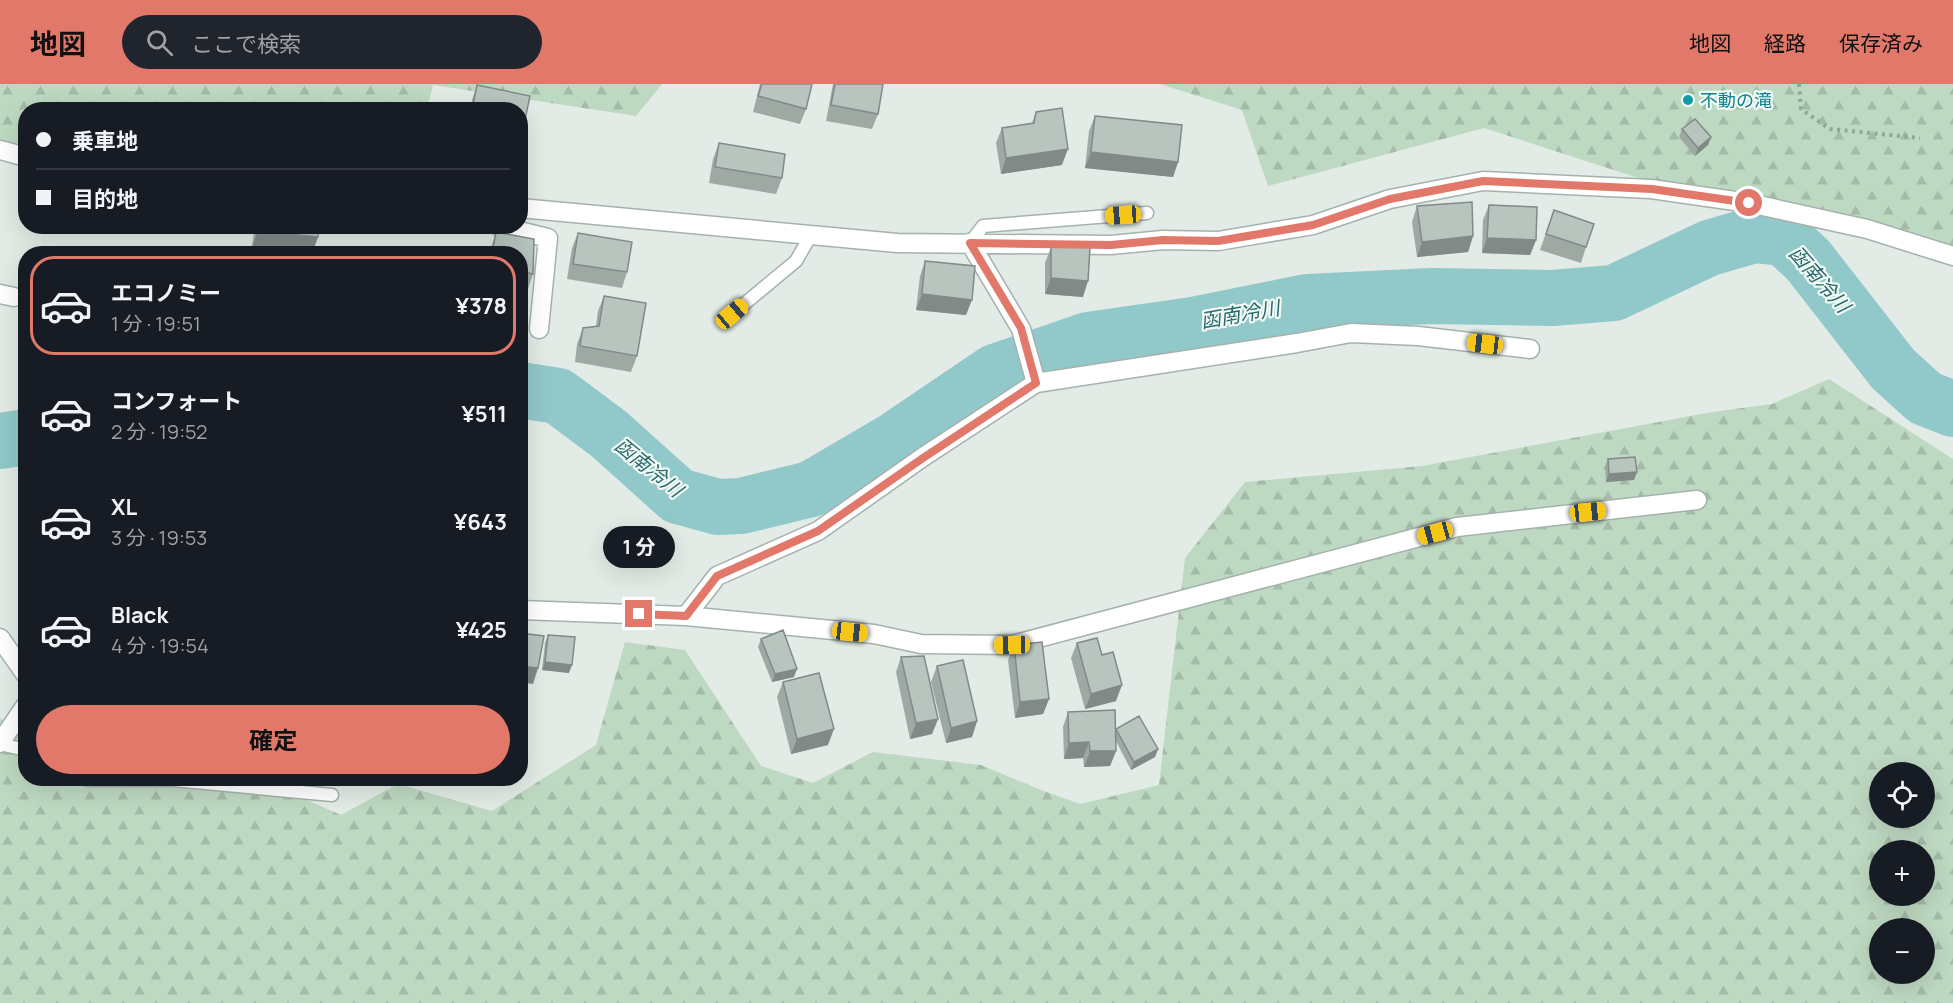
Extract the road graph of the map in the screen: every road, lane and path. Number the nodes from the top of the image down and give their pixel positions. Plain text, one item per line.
1 (1799, 84) edge
2 (1920, 138) dead end
3 (0, 150) edge
4 (18, 155) edge
5 (528, 209) edge
6 (1147, 213) dead end
7 (528, 233) edge
8 (811, 235) junction
9 (970, 243) junction
10 (1953, 256) edge
11 (732, 314) dead end
12 (539, 329) dead end
13 (1530, 349) dead end
14 (1036, 383) junction
15 (1697, 500) dead end
16 (528, 610) edge
17 (686, 616) junction
18 (0, 638) edge
19 (18, 664) edge
20 (18, 717) edge
21 (0, 744) edge
22 (18, 748) edge
23 (237, 786) edge
24 (332, 795) dead end

1 - 2 path
3 - 4 street
5 - 8 street
6 - 9 lane
7 - 12 street
8 - 9 street
8 - 11 lane
9 - 10 street
9 - 14 street
13 - 14 street
14 - 17 street
15 - 17 street
16 - 17 street
18 - 19 street
20 - 21 street
21 - 22 lane
23 - 24 lane

